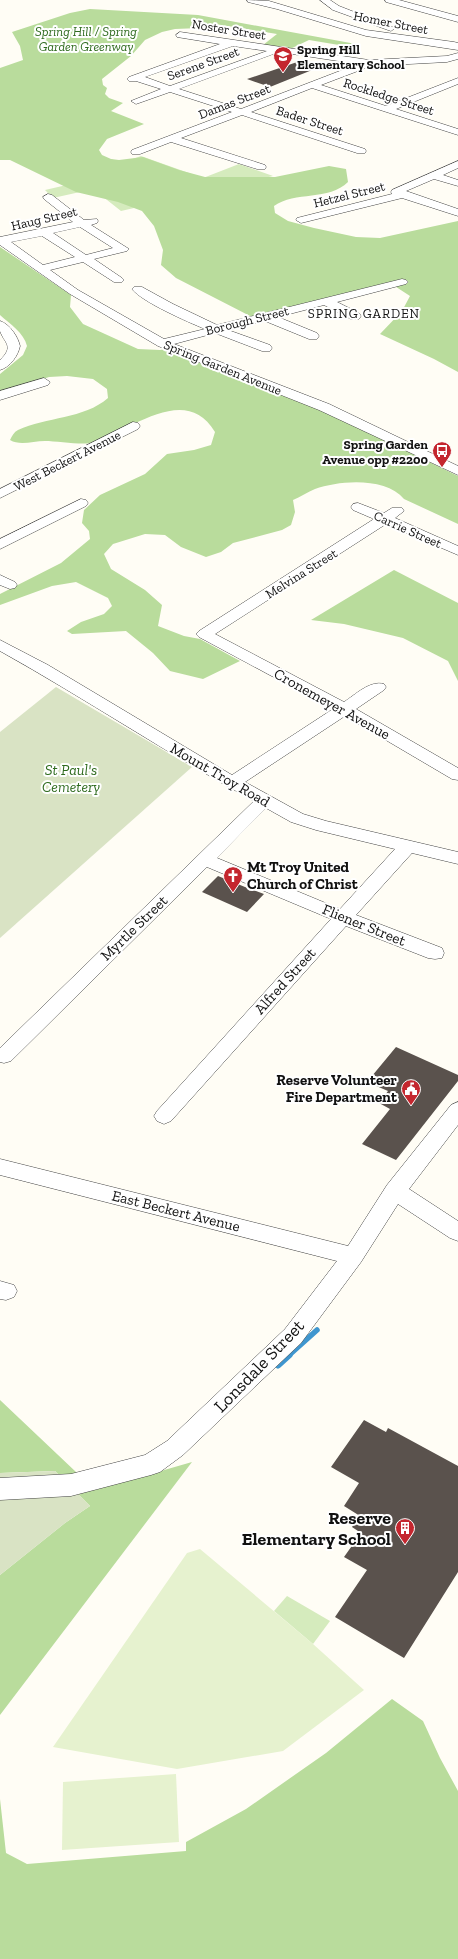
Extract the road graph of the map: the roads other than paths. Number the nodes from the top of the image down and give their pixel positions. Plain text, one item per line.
1 (251, 0) edge
2 (324, 0) edge
3 (389, 0) edge
4 (458, 19) edge
5 (180, 35) dead end
6 (234, 42) junction
7 (457, 46) edge
8 (278, 50) junction
9 (458, 56) edge
10 (370, 64) junction
11 (458, 81) edge
12 (312, 85) junction
13 (170, 88) junction
14 (136, 101) dead end
15 (388, 109) junction
16 (242, 112) junction
17 (458, 132) edge
18 (172, 139) junction
19 (360, 151) dead end
20 (136, 152) dead end
21 (458, 164) edge
22 (261, 167) dead end
23 (434, 175) junction
24 (458, 183) edge
25 (400, 193) junction
26 (48, 197) dead end
27 (458, 213) edge
28 (301, 220) dead end
29 (93, 221) dead end
30 (82, 224) junction
31 (44, 232) junction
32 (1, 241) edge
33 (86, 258) junction
34 (41, 269) junction
35 (118, 280) dead end
36 (402, 282) dead end
37 (138, 289) dead end
38 (325, 301) junction
39 (264, 316) junction
40 (355, 316) dead end
41 (0, 325) edge
42 (213, 329) junction
43 (313, 336) dead end
44 (162, 343) junction
45 (266, 348) dead end
46 (0, 366) edge
47 (44, 382) dead end
48 (0, 396) edge
49 (133, 426) dead end
50 (458, 471) edge
51 (0, 494) edge
52 (81, 503) dead end
53 (358, 507) dead end
54 (392, 515) junction
55 (0, 545) edge
56 (458, 551) edge
57 (204, 634) joint
58 (0, 645) edge
59 (378, 687) dead end
60 (344, 709) junction
61 (458, 775) edge
62 (232, 783) junction
63 (264, 801) junction
64 (407, 847) junction
65 (458, 858) edge
66 (204, 859) junction
67 (342, 917) junction
68 (435, 953) dead end
69 (4, 1056) dead end
70 (458, 1110) edge
71 (164, 1116) dead end
72 (0, 1167) edge
73 (395, 1191) junction
74 (458, 1232) edge
75 (353, 1256) junction
76 (0, 1489) edge

1 - 7 street, Homer Street
2 - 7 street
3 - 4 street
5 - 6 street, Noster Street
6 - 8 street, Noster Street
6 - 13 street, Bader Street
8 - 10 street, Noster Street
8 - 13 street, Serene Street
9 - 10 street, Damas Street
10 - 12 street, Damas Street
11 - 15 street
12 - 15 street, Rockledge Street
12 - 16 street, Damas Street
13 - 14 street, Serene Street
13 - 16 street, Bader Street
15 - 17 street, Rockledge Street
16 - 18 street, Damas Street
16 - 19 street, Bader Street
18 - 20 street, Damas Street
18 - 22 street
21 - 23 street, Hetzel Street
23 - 24 street
23 - 25 street, Hetzel Street
25 - 27 street
25 - 28 street, Hetzel Street
26 - 30 street
29 - 30 street, Haug Street
30 - 31 street, Haug Street
30 - 33 street
31 - 32 street, Haug Street
31 - 33 street
32 - 34 street, Spring Garden Avenue
33 - 34 street
33 - 35 street
34 - 44 street, Spring Garden Avenue
36 - 38 street, Borough Street
37 - 42 street
38 - 39 street, Borough Street
38 - 40 street
39 - 42 street, Borough Street
39 - 43 street
41 - 46 street
42 - 44 street, Borough Street
42 - 45 street
44 - 50 street, Spring Garden Avenue
47 - 48 street
49 - 51 street, West Beckert Avenue
52 - 55 street
53 - 54 street, Carrie Street
54 - 56 street, Carrie Street
54 - 57 street, Melvina Street
57 - 60 street, Cronemeyer Avenue
58 - 62 street, Mount Troy Road
59 - 60 street
60 - 61 street, Cronemeyer Avenue
60 - 62 street
62 - 63 street, Mount Troy Road
63 - 64 street, Mount Troy Road
63 - 66 street, Myrtle Street
64 - 65 street, Mount Troy Road
64 - 67 street, Alfred Street
66 - 67 street, Fliener Street
66 - 69 street, Myrtle Street
67 - 68 street, Fliener Street
67 - 71 street, Alfred Street
70 - 73 street, Lonsdale Street
72 - 75 street, East Beckert Avenue
73 - 74 street
73 - 75 street, Lonsdale Street
75 - 76 street, Lonsdale Street

